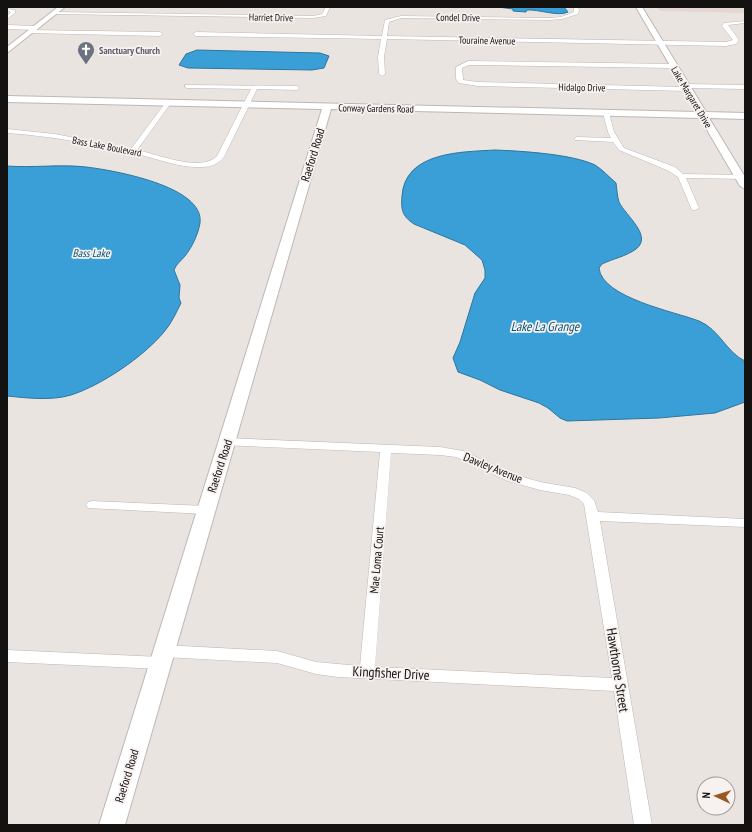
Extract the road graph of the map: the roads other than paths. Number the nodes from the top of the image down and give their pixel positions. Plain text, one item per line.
1 (62, 7) edge
2 (328, 7) edge
3 (576, 7) edge
4 (639, 7) edge
5 (10, 10) edge
6 (54, 13) junction
7 (210, 16) junction
8 (7, 18) edge
9 (206, 22) dead end
10 (745, 22) edge
11 (7, 27) edge
12 (201, 28) dead end
13 (33, 30) junction
14 (160, 34) dead end
15 (384, 38) junction
16 (660, 43) junction
17 (7, 51) edge
18 (674, 66) junction
19 (382, 74) dead end
20 (187, 86) dead end
21 (255, 87) junction
22 (745, 87) edge
23 (297, 88) dead end
24 (686, 88) junction
25 (7, 99) edge
26 (168, 103) junction
27 (246, 105) junction
28 (327, 107) junction
29 (606, 113) junction
30 (702, 115) junction
31 (745, 116) edge
32 (7, 131) edge
33 (577, 139) dead end
34 (615, 140) junction
35 (133, 151) junction
36 (681, 176) junction
37 (743, 180) edge
38 (695, 208) dead end
39 (227, 442) junction
40 (386, 448) junction
41 (92, 505) dead end
42 (205, 510) junction
43 (593, 516) junction
44 (745, 523) edge
45 (7, 656) edge
46 (162, 657) junction
47 (368, 672) junction
48 (620, 685) junction
49 (112, 825) edge
50 (643, 825) edge

1 - 6 street
2 - 7 street, Harriet Drive
3 - 15 street, Condel Drive
4 - 16 street, Lake Margaret Drive
5 - 8 street
6 - 7 street, Harriet Drive
6 - 13 street
7 - 9 street
10 - 16 street, Touraine Avenue
11 - 13 street
12 - 15 street, Touraine Avenue
13 - 14 street
13 - 17 street
15 - 16 street, Touraine Avenue
15 - 19 street, Condel Drive
16 - 18 street, Lake Margaret Drive
18 - 24 street, Lake Margaret Drive
18 - 24 street, Hidalgo Drive
20 - 21 street
21 - 23 street
21 - 27 street
22 - 24 street, Hidalgo Drive
24 - 30 street, Lake Margaret Drive
25 - 26 street, Conway Gardens Road
26 - 27 street, Conway Gardens Road
26 - 35 street
27 - 28 street, Conway Gardens Road
27 - 35 street, Bass Lake Boulevard
28 - 29 street, Conway Gardens Road
28 - 39 street, Raeford Road
29 - 30 street, Conway Gardens Road
29 - 34 street
30 - 31 street, Conway Gardens Road
30 - 37 street, Lake Margaret Drive
32 - 35 street, Bass Lake Boulevard
33 - 34 street
34 - 36 street
36 - 37 street
36 - 38 street
39 - 40 street, Dawley Avenue
39 - 42 street, Raeford Road
40 - 43 street, Dawley Avenue
40 - 47 street, Mae Loma Court
41 - 42 street
42 - 46 street, Raeford Road
43 - 44 street
43 - 48 street, Hawthorne Street
45 - 46 street, Kingfisher Drive
46 - 47 street, Kingfisher Drive
46 - 49 street, Raeford Road
47 - 48 street, Kingfisher Drive
48 - 50 street, Hawthorne Street

